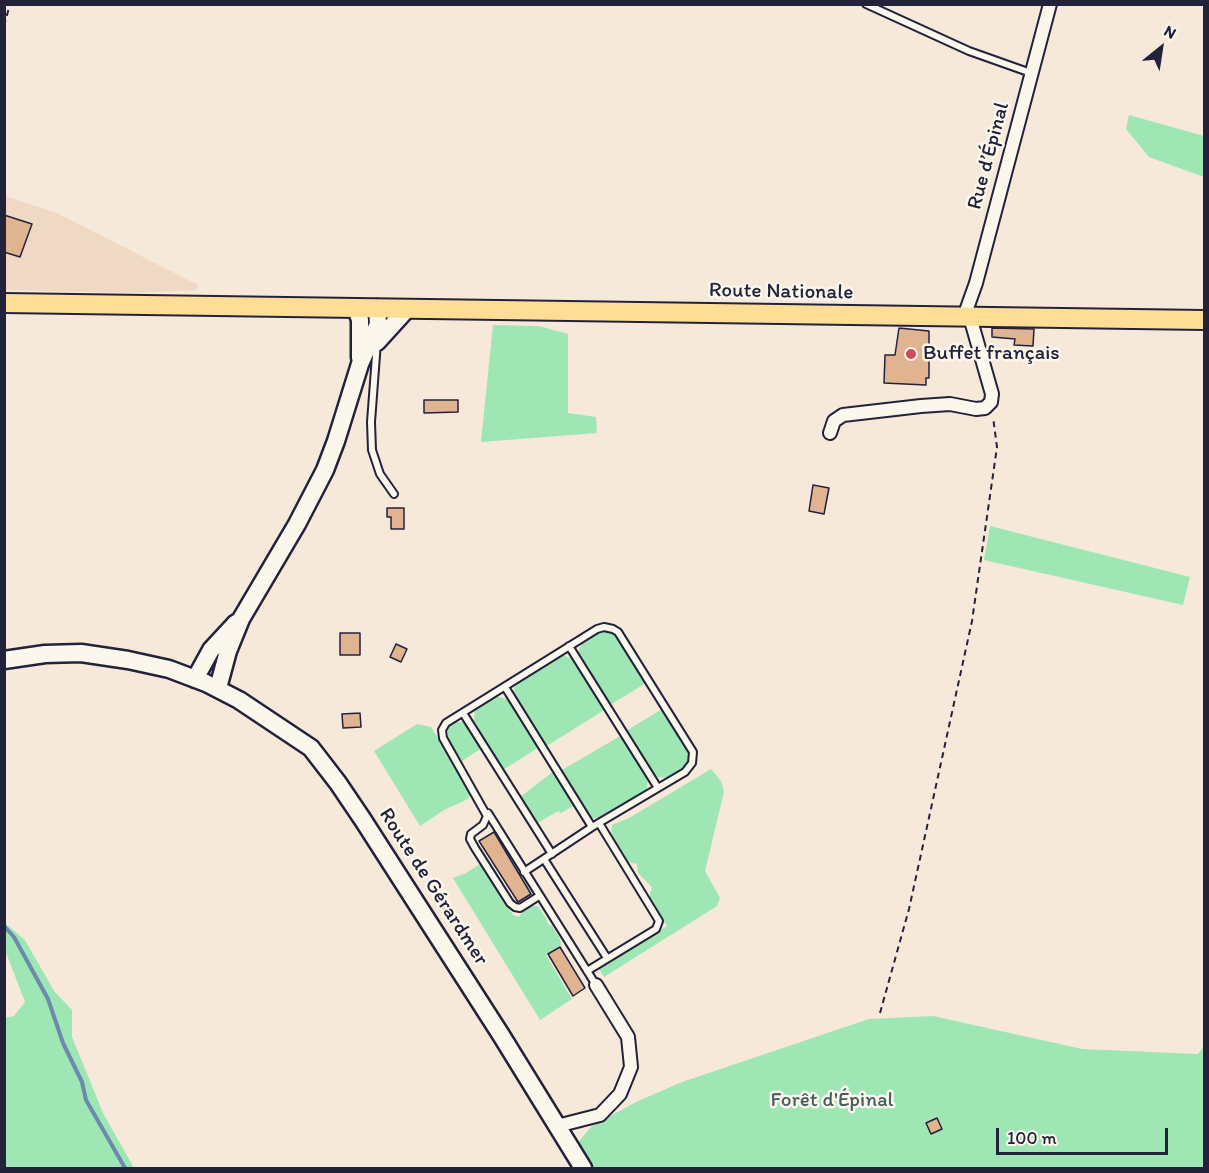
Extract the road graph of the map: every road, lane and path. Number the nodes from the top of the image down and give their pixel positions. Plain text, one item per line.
1 (10, 4) edge
2 (866, 4) edge
3 (1050, 4) edge
4 (4, 26) edge
5 (1031, 73) junction
6 (4, 303) edge
7 (356, 308) junction
8 (377, 308) junction
9 (407, 309) junction
10 (968, 317) junction
11 (1204, 320) edge
12 (377, 342) junction
13 (360, 364) junction
14 (990, 402) junction
15 (830, 433) dead end
16 (394, 494) dead end
17 (241, 618) junction
18 (569, 646) junction
19 (4, 660) edge
20 (195, 679) junction
21 (505, 687) junction
22 (218, 688) junction
23 (463, 712) junction
24 (658, 788) junction
25 (486, 810) junction
26 (599, 823) junction
27 (592, 827) junction
28 (552, 854) junction
29 (544, 859) junction
30 (524, 872) junction
31 (539, 896) junction
32 (607, 958) junction
33 (587, 971) junction
34 (596, 985) joint
35 (880, 1013) dead end
36 (557, 1126) junction
37 (583, 1168) edge

1 - 4 path
2 - 5 lane
3 - 5 street, Rue d’Épinal
5 - 10 street, Rue d’Épinal
6 - 7 main road, Route Nationale
7 - 8 main road, Route Nationale
7 - 13 main road
8 - 9 main road, Route Nationale
8 - 13 main road
9 - 10 main road, Route Nationale
9 - 12 main road
10 - 11 main road, Route Nationale
10 - 14 street
12 - 13 main road
12 - 16 lane
13 - 17 main road
14 - 15 street
14 - 35 path
17 - 20 main road
17 - 22 main road
18 - 21 lane
18 - 24 lane
18 - 24 lane
19 - 20 main road, Route de Gérardmer
20 - 22 main road, Route de Gérardmer
21 - 23 lane
21 - 27 lane
22 - 36 main road, Route de Gérardmer
23 - 25 lane
23 - 28 lane
24 - 26 lane
25 - 30 lane
25 - 31 lane
26 - 27 lane
26 - 32 lane
27 - 28 lane
28 - 29 lane
29 - 30 lane
29 - 32 lane
30 - 31 lane
31 - 33 lane
32 - 33 lane
33 - 34 lane
34 - 36 street
36 - 37 main road, Route de Gérardmer

